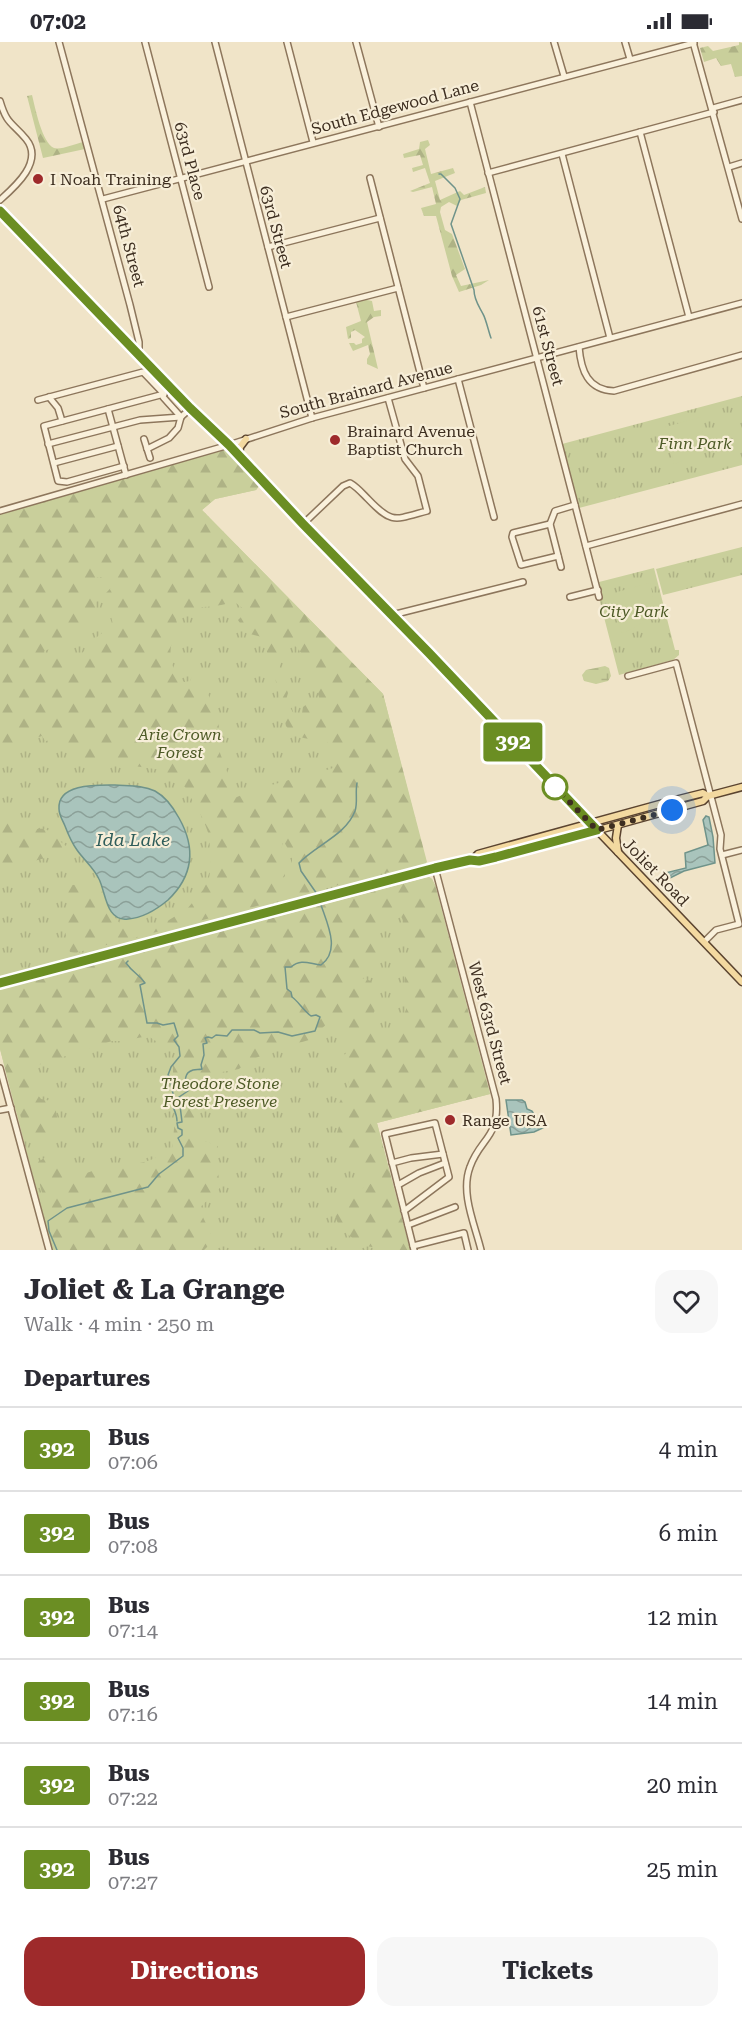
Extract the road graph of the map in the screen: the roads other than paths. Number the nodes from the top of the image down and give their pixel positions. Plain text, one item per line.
1 (59, 42) edge
2 (145, 42) edge
3 (215, 42) edge
4 (287, 42) edge
5 (356, 42) edge
6 (554, 42) edge
7 (625, 42) edge
8 (693, 43) edge
9 (630, 59) junction
10 (564, 76) junction
11 (742, 100) edge
12 (0, 101) edge
13 (470, 102) junction
14 (713, 110) junction
15 (379, 127) junction
16 (640, 132) junction
17 (313, 142) junction
18 (562, 154) junction
19 (245, 161) junction
20 (742, 163) edge
21 (729, 167) junction
22 (489, 173) junction
23 (370, 178) dead end
24 (181, 179) junction
25 (103, 199) junction
26 (0, 200) edge
27 (0, 211) edge
28 (380, 218) junction
29 (742, 219) edge
30 (268, 247) junction
31 (209, 287) dead end
32 (398, 288) junction
33 (742, 303) edge
34 (286, 317) junction
35 (689, 317) junction
36 (610, 338) junction
37 (579, 346) junction
38 (139, 354) junction
39 (742, 355) edge
40 (537, 358) junction
41 (458, 379) junction
42 (424, 388) junction
43 (164, 394) junction
44 (49, 397) junction
45 (388, 398) junction
46 (38, 400) dead end
47 (190, 408) junction
48 (108, 409) junction
49 (181, 417) junction
50 (312, 418) junction
51 (62, 422) junction
52 (113, 426) junction
53 (246, 439) junction
54 (144, 440) dead end
55 (48, 444) junction
56 (229, 445) junction
57 (118, 446) junction
58 (147, 449) junction
59 (239, 456) junction
60 (150, 458) dead end
61 (54, 463) junction
62 (124, 466) junction
63 (126, 475) junction
64 (742, 504) edge
65 (575, 505) junction
66 (0, 511) edge
67 (494, 517) dead end
68 (303, 524) junction
69 (550, 524) junction
70 (586, 546) junction
71 (558, 556) junction
72 (561, 567) dead end
73 (523, 582) dead end
74 (570, 597) dead end
75 (392, 615) junction
76 (628, 676) dead end
77 (742, 787) edge
78 (710, 795) junction
79 (590, 824) junction
80 (618, 825) junction
81 (597, 830) junction
82 (742, 850) edge
83 (618, 852) junction
84 (722, 855) junction
85 (473, 859) junction
86 (435, 868) junction
87 (704, 942) junction
88 (742, 982) edge
89 (0, 983) edge
90 (0, 1068) edge
91 (11, 1108) junction
92 (0, 1110) edge
93 (443, 1154) junction
94 (392, 1163) junction
95 (446, 1163) junction
96 (398, 1185) junction
97 (455, 1207) dead end
98 (404, 1211) junction
99 (408, 1225) junction
100 (413, 1248) edge
101 (50, 1250) edge
102 (466, 1250) edge
103 (482, 1250) edge

1 - 25 street, 64th Street
2 - 24 street, 63rd Place
3 - 19 street, 63rd Street
4 - 17 street
5 - 15 street
6 - 10 street
7 - 9 street
8 - 9 street, South Edgewood Lane
8 - 14 street
9 - 10 street, South Edgewood Lane
10 - 13 street, South Edgewood Lane
11 - 14 street
12 - 26 street
13 - 15 street, South Edgewood Lane
13 - 22 street, 61st Street
14 - 16 street
14 - 21 street
15 - 17 street, South Edgewood Lane
16 - 18 street
16 - 35 street
17 - 19 street, South Edgewood Lane
18 - 22 street
18 - 36 street
19 - 24 street, South Edgewood Lane
19 - 30 street, 63rd Street
20 - 21 street
21 - 29 street
22 - 40 street, 61st Street
23 - 28 street
24 - 25 street, South Edgewood Lane
24 - 31 street, 63rd Place
25 - 38 street, 64th Street
27 - 38 main road, Joliet Road
28 - 30 street
28 - 32 street
30 - 34 street, 63rd Street
32 - 34 street
32 - 42 street
33 - 35 street, South Brainard Avenue
34 - 50 street, 63rd Street
35 - 36 street, South Brainard Avenue
36 - 37 street, South Brainard Avenue
37 - 39 street
37 - 40 street, South Brainard Avenue
38 - 47 main road, Joliet Road
40 - 41 street, South Brainard Avenue
40 - 65 street, 61st Street
41 - 42 street, South Brainard Avenue
41 - 67 street
42 - 45 street, South Brainard Avenue
43 - 44 street
43 - 48 street
43 - 49 street
44 - 46 street
44 - 51 street
45 - 50 street, South Brainard Avenue
45 - 68 street
47 - 49 street
47 - 56 main road, Joliet Road
48 - 51 street
48 - 52 street
49 - 52 street
49 - 58 street
50 - 53 street, South Brainard Avenue
51 - 55 street
52 - 55 street
52 - 57 street
53 - 56 street, South Brainard Avenue
53 - 59 main road
54 - 58 street
55 - 61 street
56 - 59 main road, Joliet Road
56 - 63 street, South Brainard Avenue
57 - 61 street
57 - 62 street
58 - 60 street
59 - 68 main road, Joliet Road
61 - 62 street
62 - 63 street
63 - 66 street, South Brainard Avenue
64 - 70 street
65 - 69 street
65 - 70 street, 61st Street
68 - 75 main road, Joliet Road
69 - 71 street
69 - 71 street
70 - 74 street, 61st Street
71 - 72 street
73 - 75 street
75 - 79 main road, Joliet Road
76 - 78 street
77 - 78 main road
78 - 79 main road
78 - 80 main road
78 - 84 street
79 - 81 main road, Joliet Road
79 - 85 main road
80 - 81 main road
80 - 83 main road
81 - 83 main road, Joliet Road
81 - 85 main road
82 - 84 street
83 - 87 main road, Joliet Road
84 - 87 street
85 - 86 main road
86 - 89 main road
86 - 103 street, West 63rd Street
87 - 88 main road, Joliet Road
90 - 91 street
91 - 92 street
91 - 101 street
93 - 94 street
93 - 94 street
93 - 95 street
94 - 96 street
95 - 96 street
95 - 98 street
96 - 98 street
97 - 99 street
98 - 99 street
99 - 100 street
100 - 102 street

